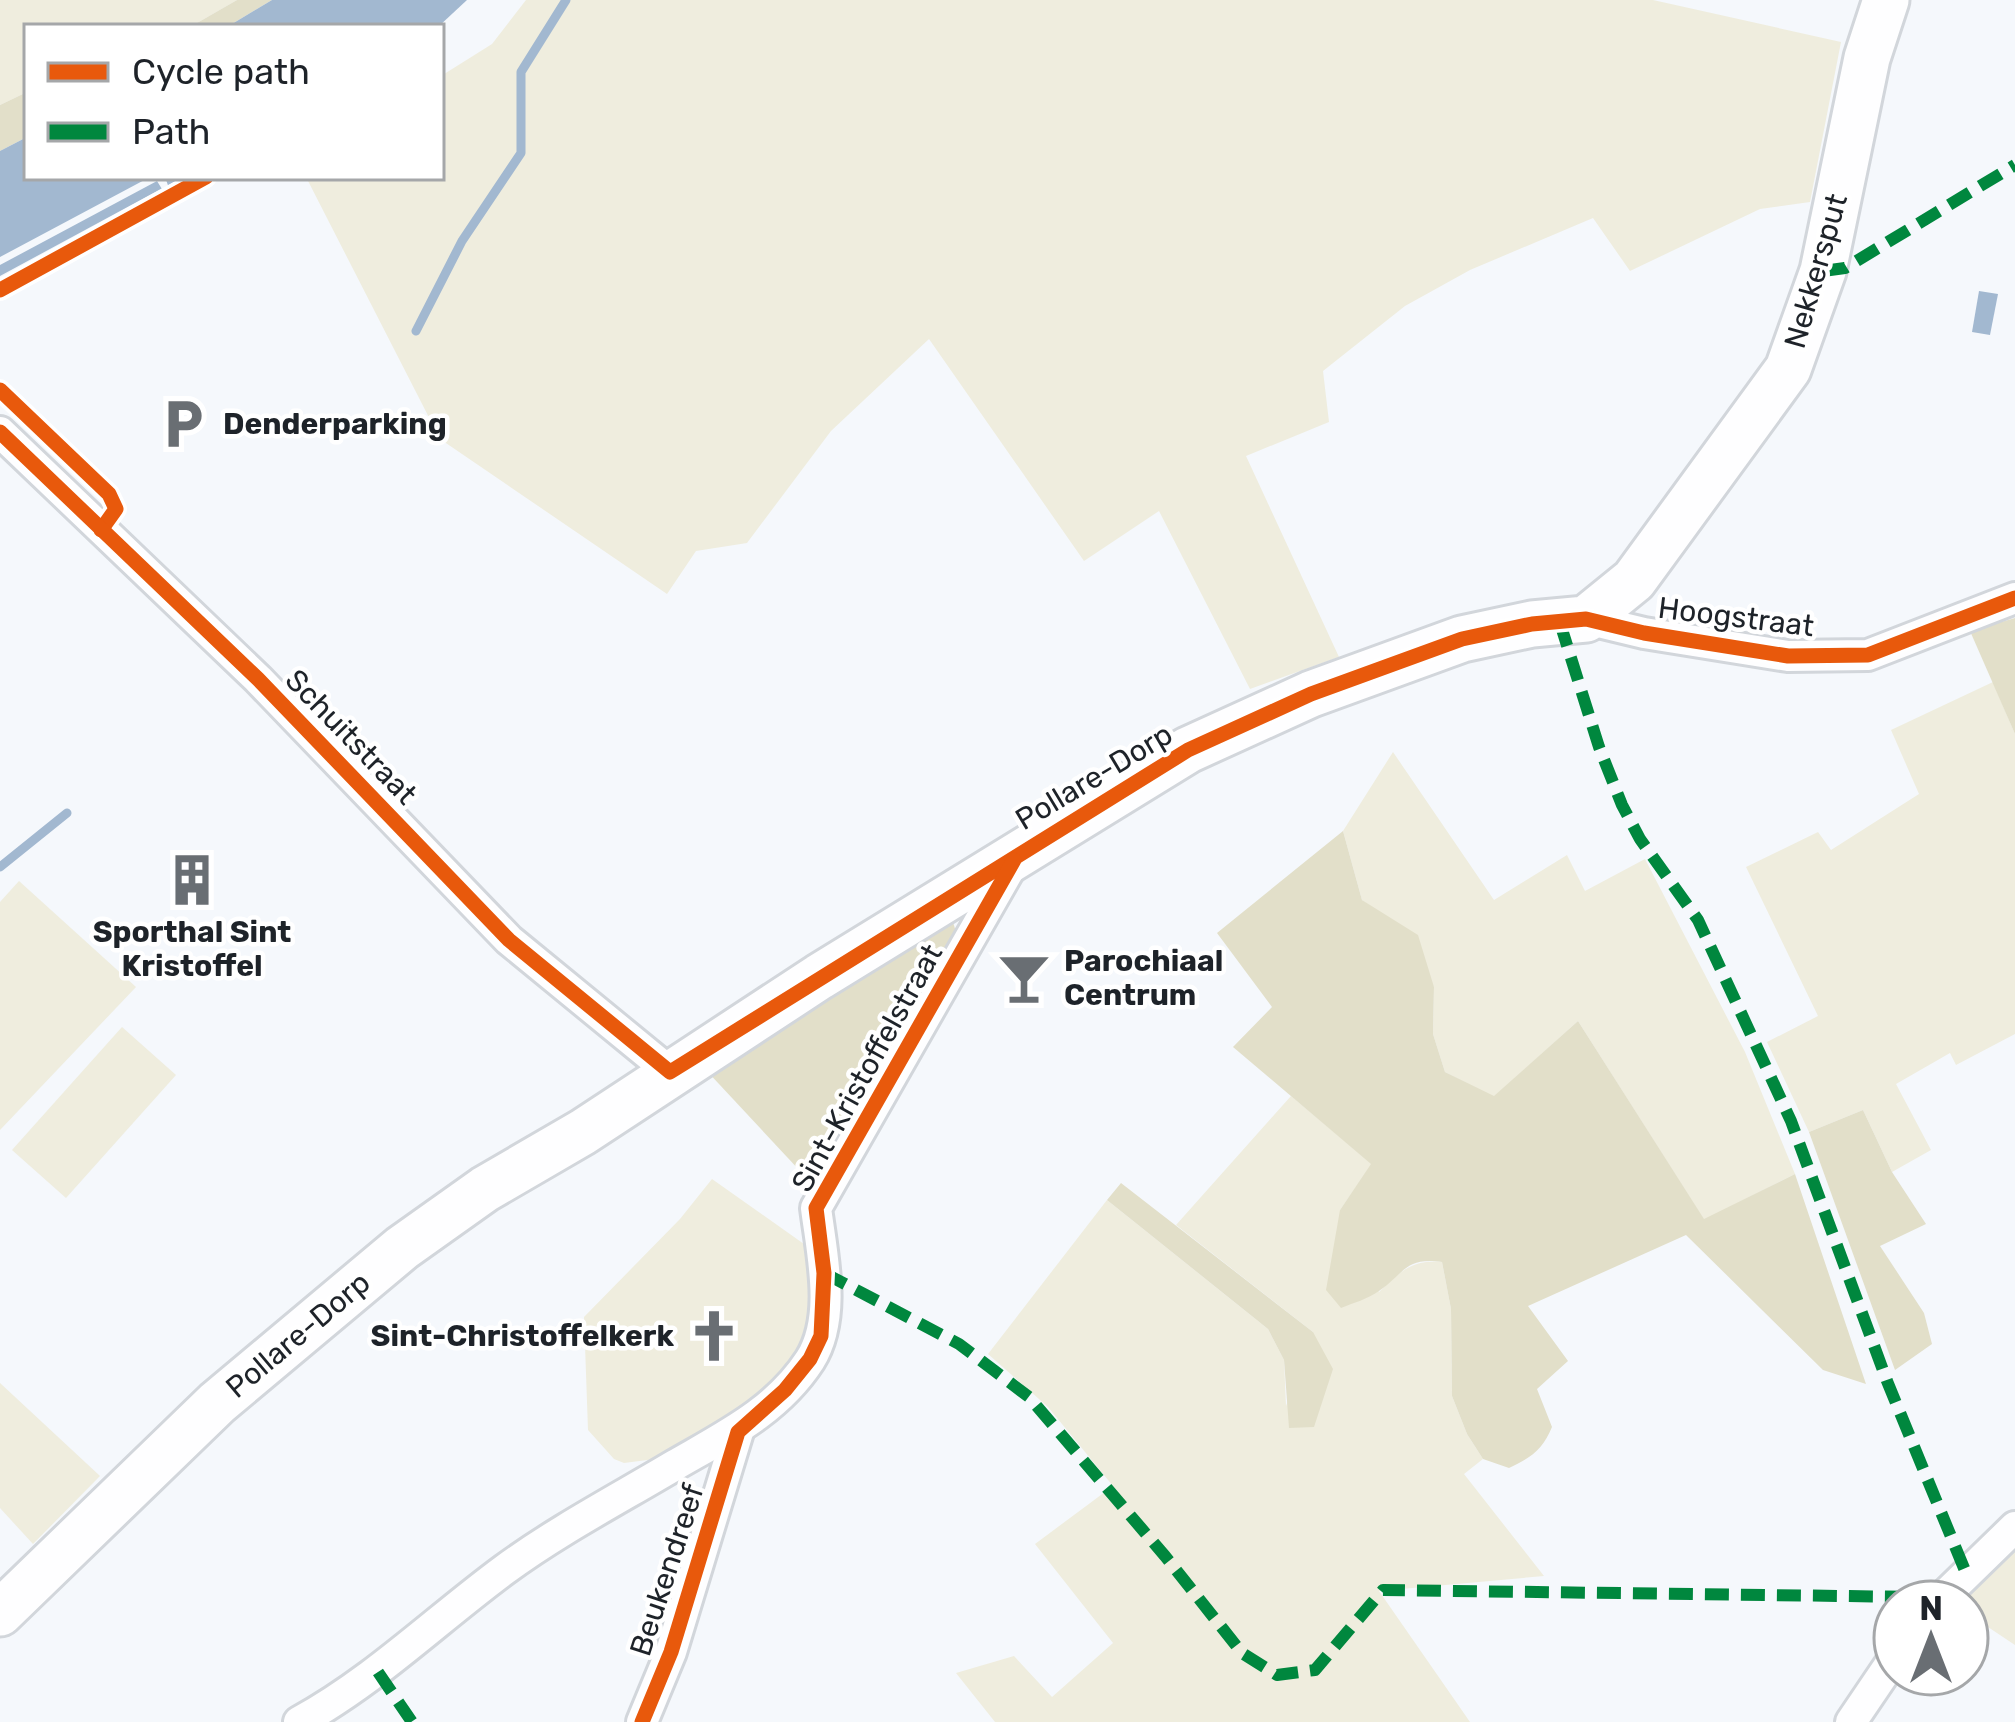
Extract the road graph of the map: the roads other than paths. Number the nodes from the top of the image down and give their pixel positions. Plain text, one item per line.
1 (1886, 0) edge
2 (0, 432) edge
3 (2015, 598) edge
4 (1586, 619) junction
5 (1017, 855) junction
6 (670, 1072) junction
7 (738, 1432) junction
8 (2015, 1527) edge
9 (1963, 1578) edge
10 (0, 1613) edge
11 (1871, 1692) edge
12 (299, 1722) edge
13 (642, 1722) edge
14 (1851, 1722) edge

1 - 4 street, Nekkersput
2 - 6 street, Schuitstraat
3 - 4 street, Hoogstraat
4 - 5 street, Pollare-Dorp
5 - 6 street, Pollare-Dorp
5 - 7 street, Sint-Kristoffelstraat
6 - 10 street, Pollare-Dorp
7 - 12 street, Sint-Kristoffelstraat
7 - 13 street, Beukendreef
8 - 9 street
11 - 14 street

